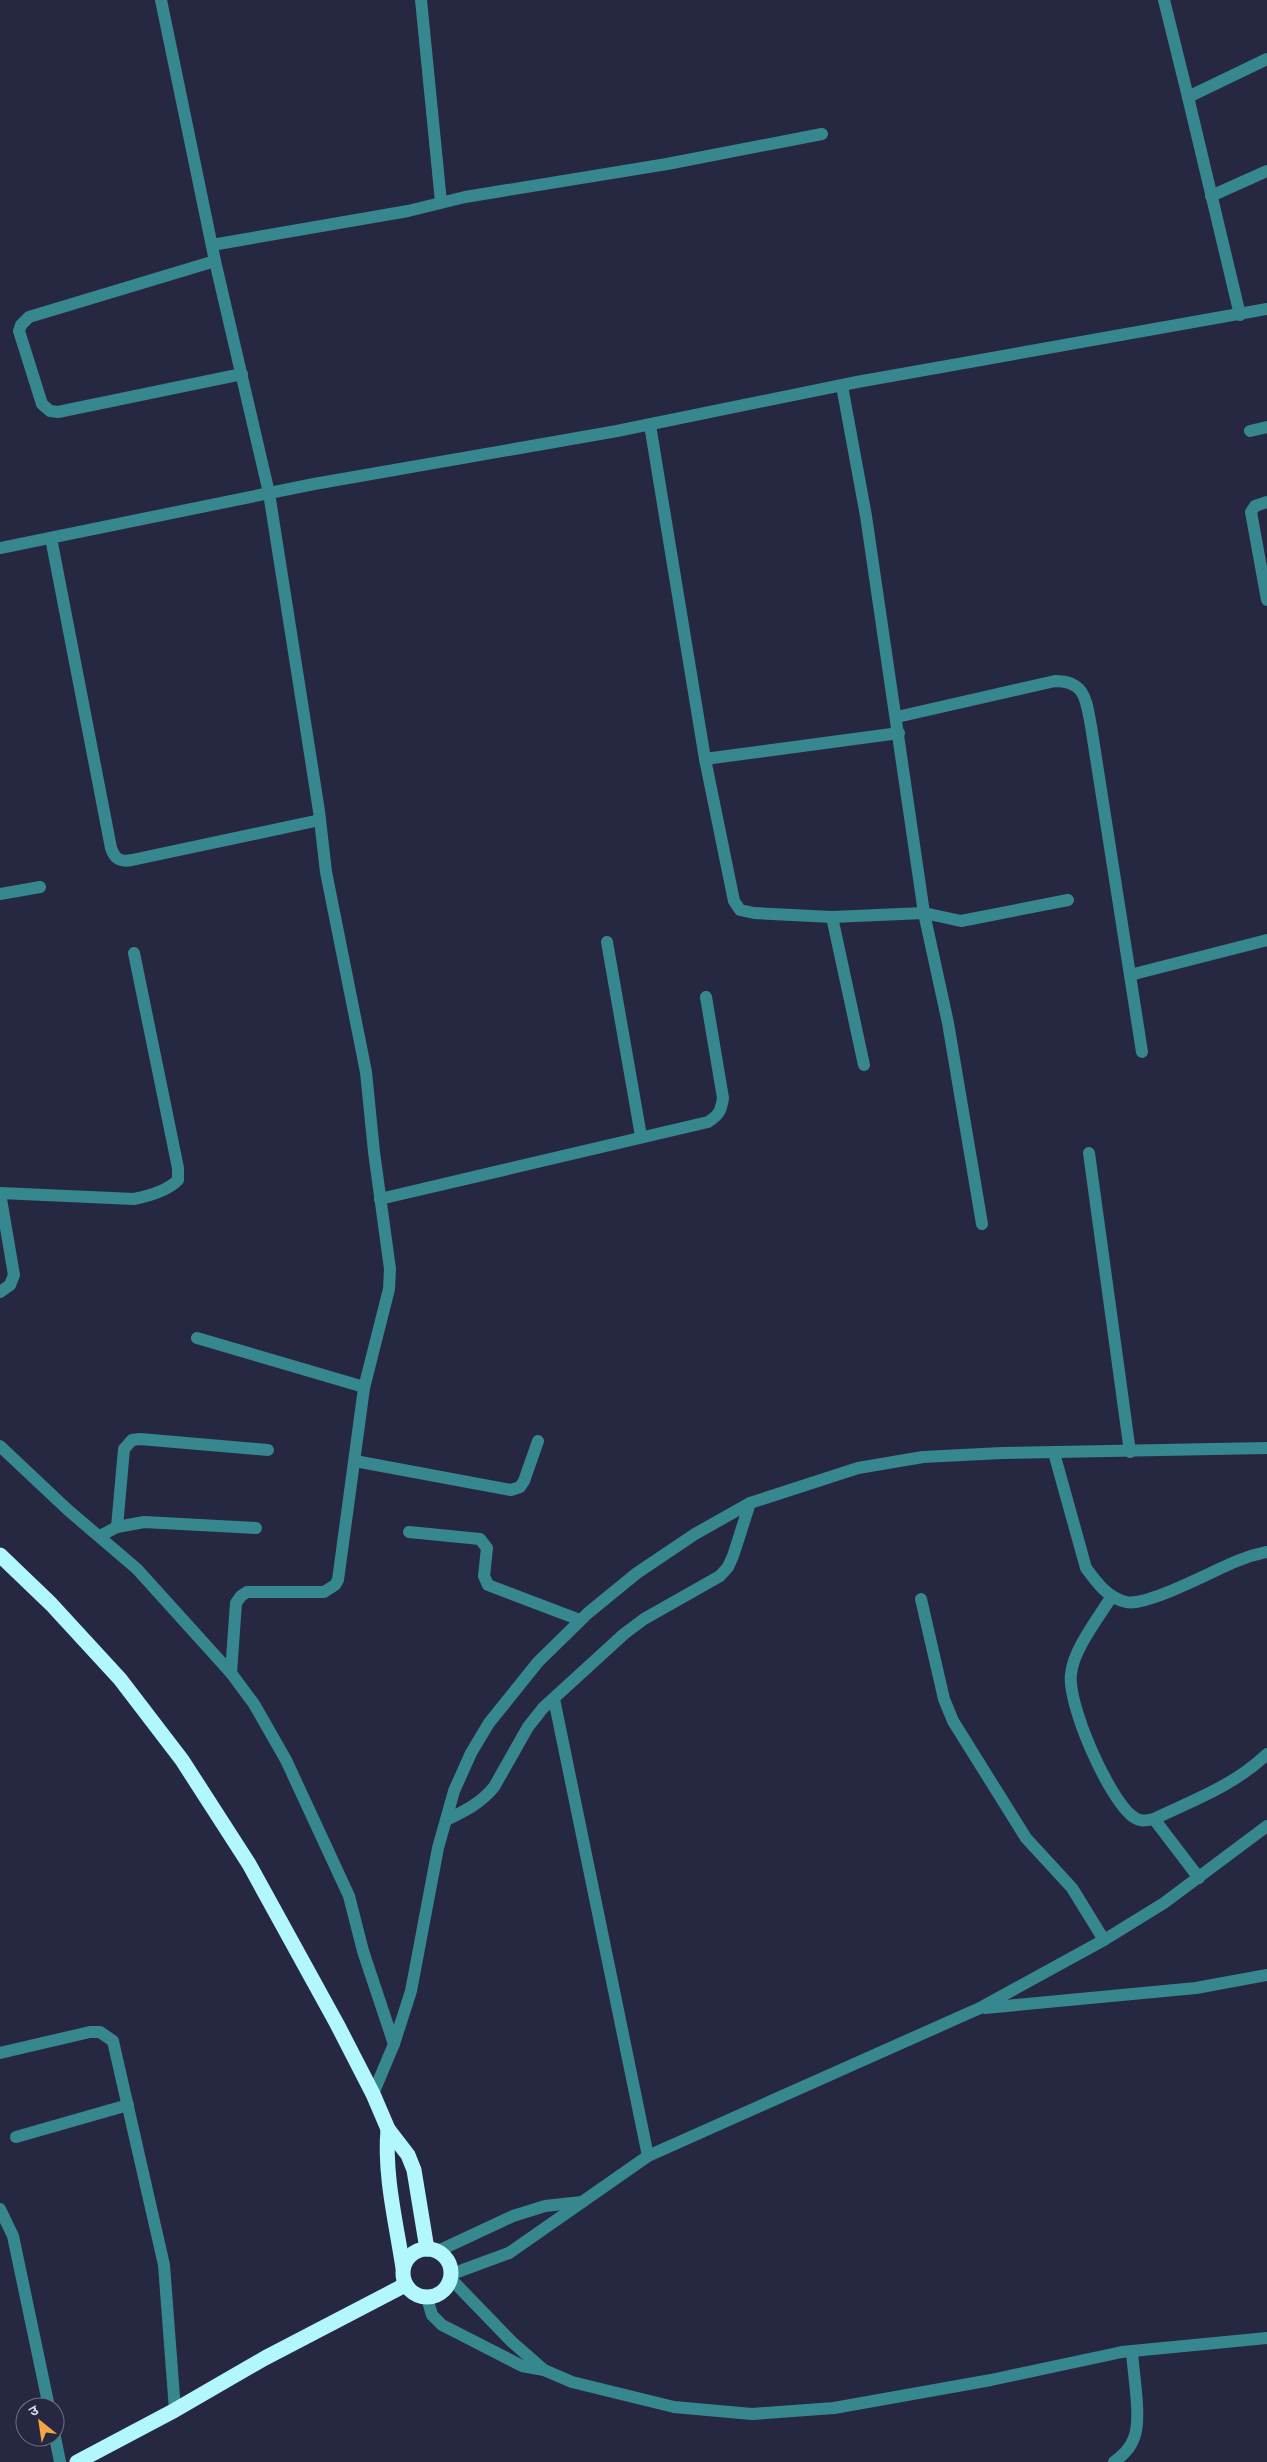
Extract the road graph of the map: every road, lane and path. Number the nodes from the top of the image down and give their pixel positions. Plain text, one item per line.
1 (161, 0) edge
2 (421, 0) edge
3 (1164, 0) edge
4 (1267, 59) edge
5 (1188, 97) junction
6 (822, 134) dead end
7 (1267, 171) edge
8 (1211, 196) junction
9 (441, 202) junction
10 (212, 245) junction
11 (215, 261) junction
12 (1267, 309) edge
13 (1240, 315) junction
14 (242, 374) junction
15 (842, 386) junction
16 (650, 425) junction
17 (1267, 427) edge
18 (1250, 430) dead end
19 (269, 493) junction
20 (1267, 502) edge
21 (51, 538) junction
22 (0, 548) edge
23 (1267, 600) edge
24 (897, 717) junction
25 (899, 733) junction
26 (705, 759) junction
27 (320, 820) junction
28 (40, 887) dead end
29 (0, 894) edge
30 (1068, 900) dead end
31 (924, 913) junction
32 (832, 917) junction
33 (1267, 940) edge
34 (608, 942) dead end
35 (134, 953) dead end
36 (1130, 975) junction
37 (706, 996) dead end
38 (1142, 1052) dead end
39 (864, 1065) dead end
40 (641, 1136) junction
41 (1089, 1153) dead end
42 (0, 1193) edge
43 (380, 1199) junction
44 (982, 1224) dead end
45 (0, 1292) edge
46 (197, 1338) dead end
47 (364, 1387) junction
48 (538, 1441) dead end
49 (0, 1446) edge
50 (1267, 1448) edge
51 (268, 1450) dead end
52 (1130, 1452) junction
53 (1054, 1453) junction
54 (355, 1461) junction
55 (750, 1502) junction
56 (117, 1527) junction
57 (256, 1528) dead end
58 (409, 1532) dead end
59 (100, 1536) junction
60 (1267, 1552) edge
61 (0, 1555) edge
62 (1112, 1596) junction
63 (921, 1599) dead end
64 (580, 1620) junction
65 (230, 1673) junction
66 (554, 1699) junction
67 (1267, 1754) edge
68 (1154, 1819) junction
69 (446, 1820) junction
70 (1267, 1826) edge
71 (1199, 1878) junction
72 (1104, 1940) junction
73 (1267, 1975) edge
74 (980, 2008) junction
75 (394, 2044) junction
76 (0, 2053) edge
77 (373, 2094) junction
78 (128, 2106) junction
79 (388, 2129) junction
80 (16, 2138) dead end
81 (648, 2156) junction
82 (585, 2201) junction
83 (0, 2209) edge
84 (433, 2250) junction
85 (403, 2268) junction
86 (452, 2277) junction
87 (406, 2285) junction
88 (427, 2298) junction
89 (1267, 2338) edge
90 (1132, 2351) junction
91 (544, 2370) junction
92 (47, 2397) edge
93 (175, 2410) junction
94 (57, 2447) edge
95 (85, 2460) edge
96 (60, 2462) edge
97 (1114, 2462) edge

1 - 10 street
2 - 9 street
3 - 5 street
4 - 5 street
5 - 8 street
6 - 9 street
7 - 8 street
8 - 13 street
9 - 10 street
10 - 11 street
11 - 14 street
11 - 14 street
12 - 13 street
13 - 15 street
14 - 19 street
15 - 16 street
15 - 24 street
16 - 19 street
16 - 26 street
17 - 18 street
19 - 21 street
19 - 27 street
20 - 23 street
21 - 22 street
21 - 27 street
24 - 25 street
24 - 36 street
25 - 26 street
25 - 31 street
26 - 32 street
27 - 43 street
28 - 29 street
30 - 31 street
31 - 32 street
31 - 44 street
32 - 39 street
33 - 36 street
34 - 40 street
35 - 42 street
36 - 38 street
37 - 40 street
40 - 43 street
41 - 52 street
42 - 45 street
43 - 47 street
46 - 47 street
47 - 54 street
48 - 54 street
49 - 59 street
50 - 52 street
51 - 56 street
52 - 53 street
53 - 55 street
53 - 62 street
54 - 65 street
55 - 64 street
55 - 66 street
56 - 57 street
56 - 59 street
58 - 64 street
59 - 65 street
60 - 62 street
61 - 77 highway
62 - 68 street
63 - 72 street
64 - 69 street
65 - 75 street
66 - 69 street
66 - 81 street
67 - 68 street
68 - 71 street
69 - 75 street
70 - 71 street
71 - 72 street
72 - 74 street
73 - 74 street
74 - 81 street
75 - 77 street
76 - 78 street
77 - 79 highway
78 - 80 street
78 - 93 street
79 - 84 highway
79 - 85 highway
81 - 82 street
82 - 84 street
82 - 86 street
83 - 92 street
84 - 85 highway
84 - 86 highway
85 - 87 highway
86 - 88 highway
86 - 91 street
87 - 88 highway
87 - 93 highway
88 - 91 street
89 - 90 street
90 - 91 street
90 - 97 street
93 - 95 highway
94 - 96 street

